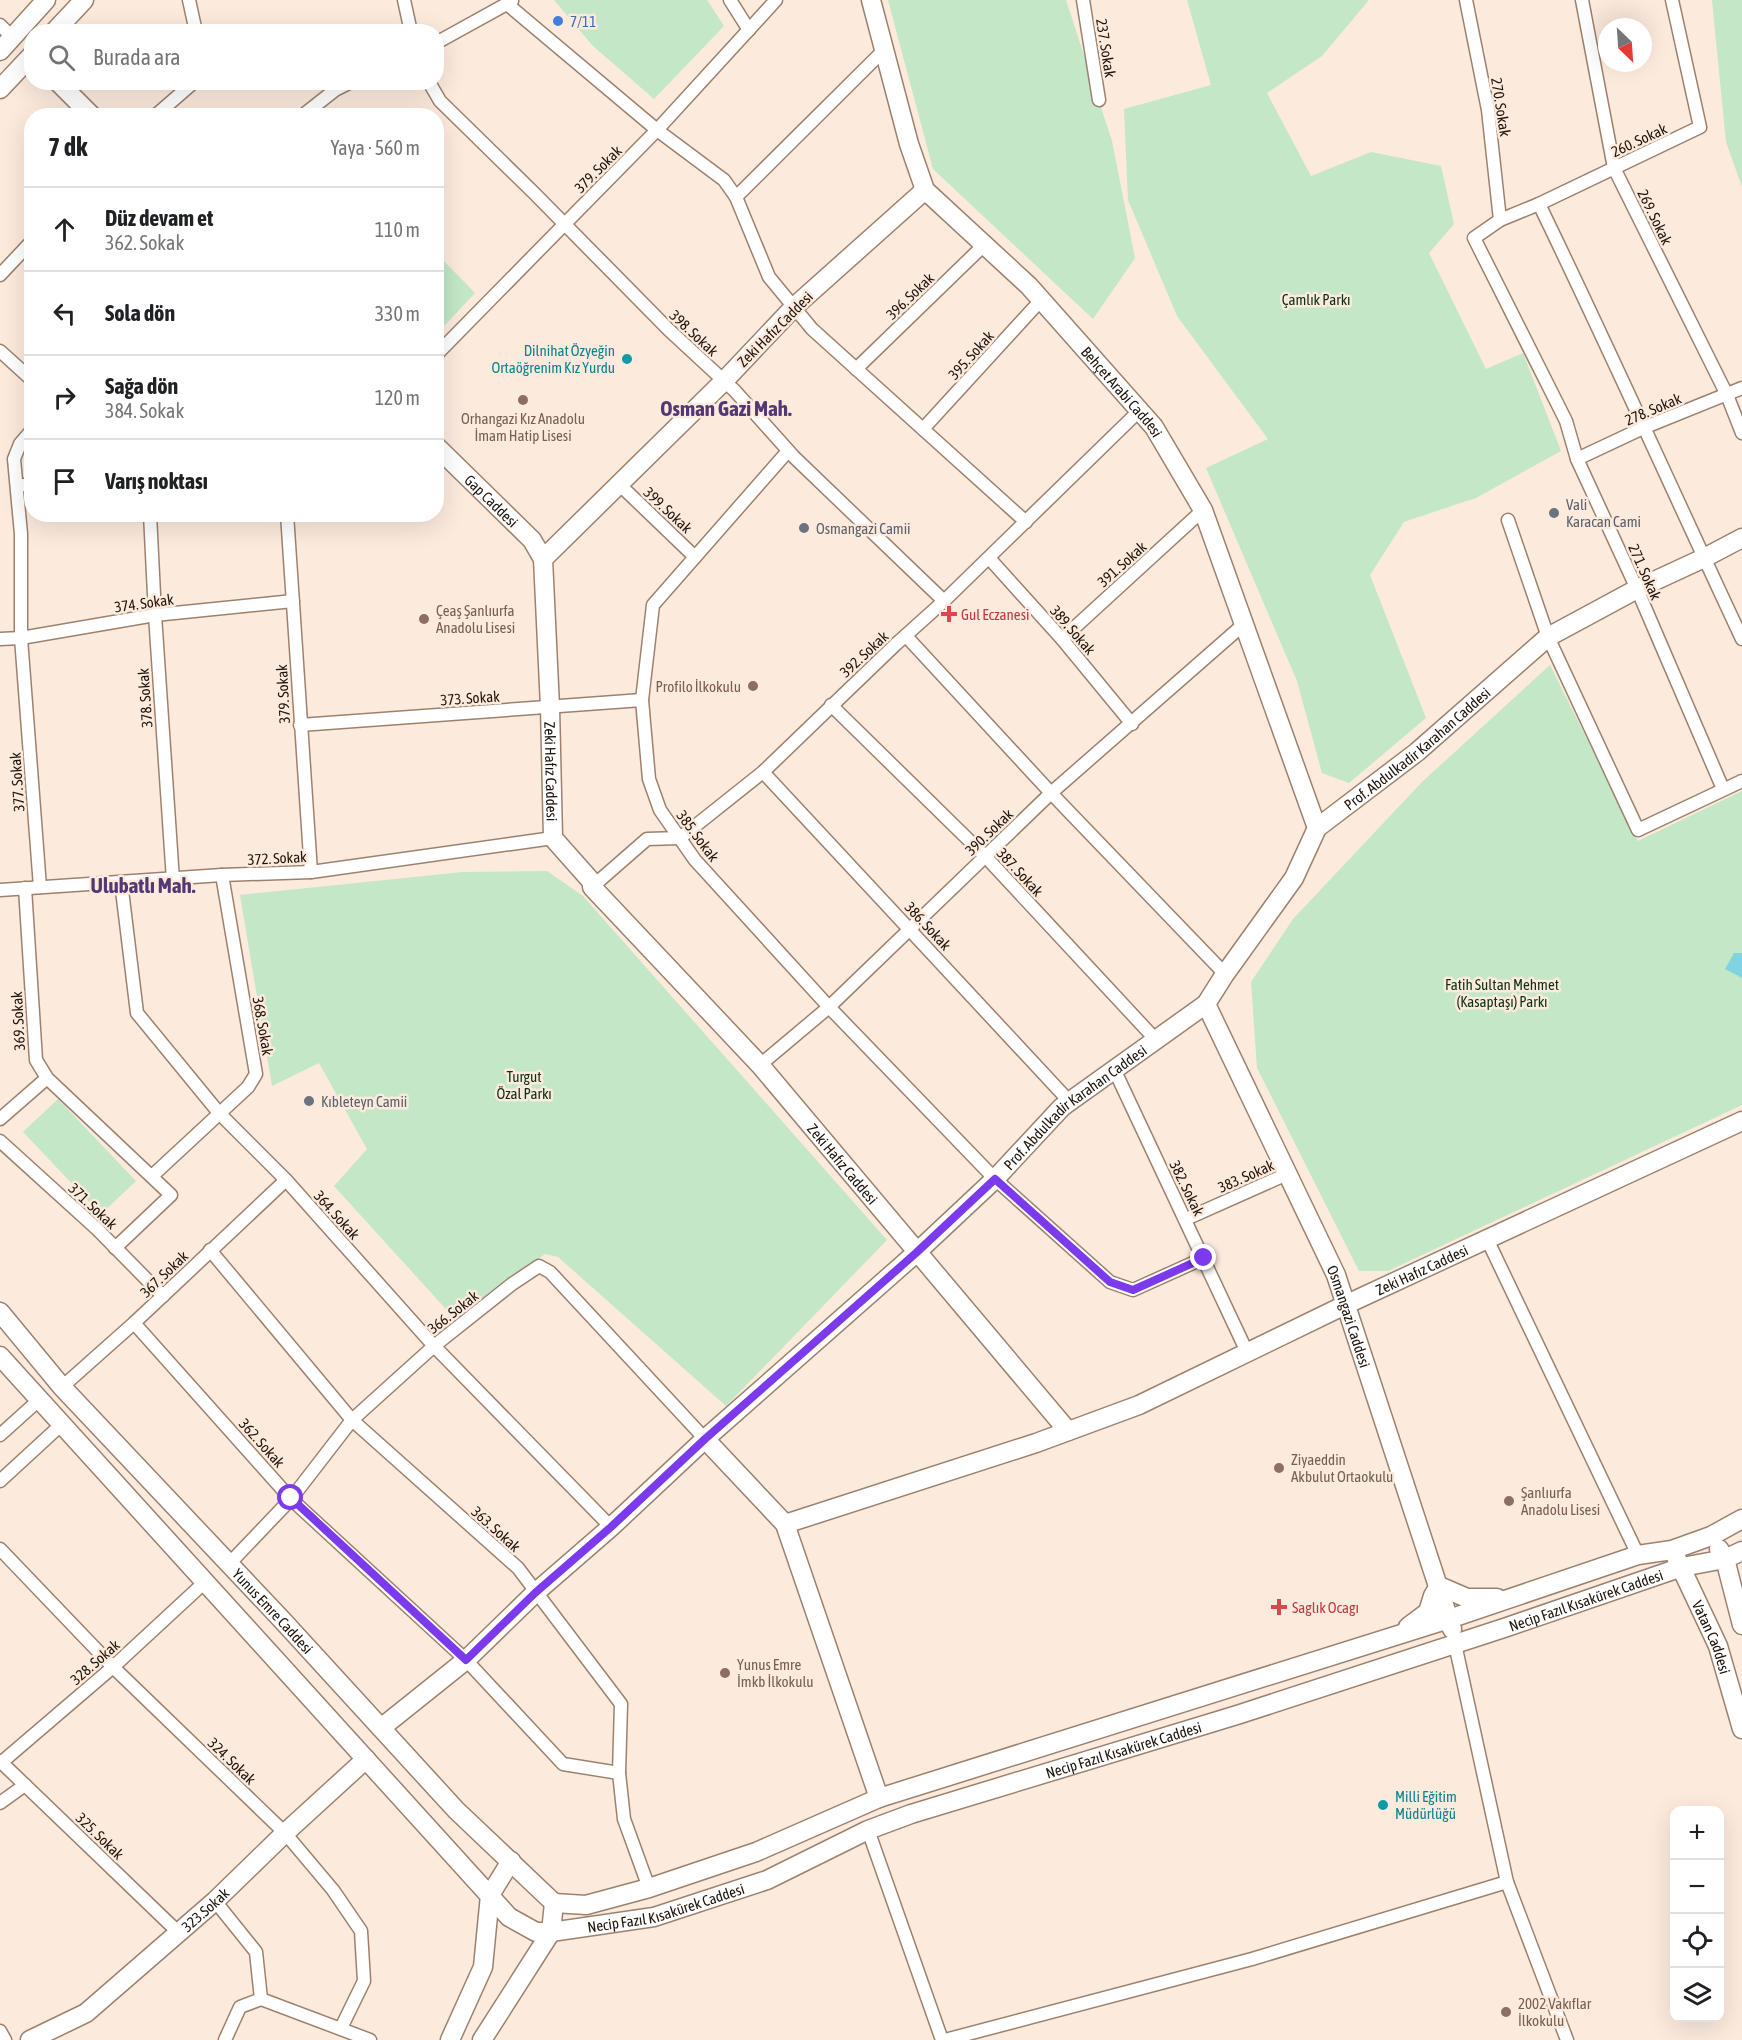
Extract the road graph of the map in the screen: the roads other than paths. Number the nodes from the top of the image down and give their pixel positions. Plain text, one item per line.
1 (46, 0) edge
2 (84, 0) edge
3 (189, 0) edge
4 (404, 0) edge
5 (730, 0) edge
6 (776, 0) edge
7 (871, 0) edge
8 (1083, 0) edge
9 (1466, 0) edge
10 (1582, 0) edge
11 (1672, 0) edge
12 (510, 2) edge
13 (62, 24) edge
14 (194, 24) edge
15 (409, 24) edge
16 (750, 30) junction
17 (4, 38) edge
18 (444, 38) edge
19 (24, 51) edge
20 (884, 51) junction
21 (24, 63) edge
22 (0, 89) edge
23 (66, 90) edge
24 (185, 90) edge
25 (335, 90) edge
26 (434, 90) edge
27 (1098, 100) dead end
28 (84, 108) edge
29 (164, 108) edge
30 (312, 108) edge
31 (657, 130) junction
32 (1614, 168) junction
33 (926, 190) junction
34 (736, 197) junction
35 (1539, 204) junction
36 (1500, 220) junction
37 (564, 224) junction
38 (1474, 238) joint
39 (984, 246) junction
40 (24, 250) edge
41 (0, 275) edge
42 (1041, 300) junction
43 (794, 307) junction
44 (444, 347) edge
45 (0, 351) edge
46 (856, 369) junction
47 (24, 373) edge
48 (724, 381) junction
49 (1742, 388) edge
50 (1727, 395) junction
51 (1139, 411) junction
52 (1643, 428) junction
53 (923, 429) junction
54 (1742, 434) edge
55 (24, 439) edge
56 (788, 451) junction
57 (444, 454) edge
58 (1577, 459) junction
59 (24, 485) edge
60 (620, 485) junction
61 (17, 486) junction
62 (1203, 510) junction
63 (1508, 520) dead end
64 (150, 522) edge
65 (288, 522) edge
66 (1026, 522) junction
67 (1742, 538) edge
68 (695, 556) junction
69 (989, 558) junction
70 (1704, 558) junction
71 (543, 559) junction
72 (1637, 589) junction
73 (293, 601) junction
74 (944, 601) junction
75 (155, 615) junction
76 (1244, 624) junction
77 (906, 636) junction
78 (1548, 637) junction
79 (21, 638) junction
80 (0, 639) edge
81 (1062, 639) junction
82 (1742, 639) edge
83 (642, 700) junction
84 (831, 705) junction
85 (550, 707) junction
86 (1132, 724) junction
87 (300, 725) junction
88 (763, 772) junction
89 (1742, 781) edge
90 (1724, 789) junction
91 (1051, 793) junction
92 (1317, 828) junction
93 (553, 838) junction
94 (680, 838) junction
95 (985, 856) junction
96 (310, 872) junction
97 (222, 875) junction
98 (172, 880) junction
99 (121, 882) junction
100 (40, 886) junction
101 (592, 887) junction
102 (25, 888) junction
103 (0, 890) edge
104 (911, 930) junction
105 (1225, 974) junction
106 (1206, 1004) junction
107 (829, 1007) junction
108 (1156, 1040) junction
109 (760, 1065) junction
110 (1114, 1069) junction
111 (47, 1078) junction
112 (1069, 1101) junction
113 (219, 1113) junction
114 (0, 1119) edge
115 (1742, 1121) edge
116 (0, 1141) edge
117 (1287, 1174) junction
118 (152, 1176) junction
119 (995, 1179) junction
120 (286, 1180) junction
121 (1186, 1219) junction
122 (1487, 1239) junction
123 (115, 1248) junction
124 (210, 1250) junction
125 (916, 1253) junction
126 (1204, 1258) junction
127 (163, 1296) junction
128 (1345, 1305) junction
129 (0, 1312) edge
130 (134, 1323) junction
131 (434, 1346) junction
132 (1248, 1352) junction
133 (0, 1356) edge
134 (62, 1387) junction
135 (40, 1399) junction
136 (352, 1420) junction
137 (62, 1424) junction
138 (1068, 1431) junction
139 (0, 1435) edge
140 (705, 1439) junction
141 (0, 1481) edge
142 (291, 1498) junction
143 (1742, 1519) edge
144 (785, 1524) junction
145 (611, 1527) junction
146 (1711, 1536) junction
147 (0, 1549) edge
148 (1672, 1550) junction
149 (1742, 1551) edge
150 (1638, 1555) junction
151 (1725, 1559) junction
152 (229, 1564) junction
153 (1682, 1567) junction
154 (206, 1581) junction
155 (1439, 1587) junction
156 (1532, 1592) junction
157 (535, 1593) junction
158 (1449, 1619) junction
159 (1742, 1625) edge
160 (1400, 1633) junction
161 (1455, 1644) junction
162 (466, 1660) junction
163 (113, 1667) junction
164 (381, 1728) junction
165 (1742, 1729) edge
166 (366, 1759) junction
167 (1, 1761) edge
168 (619, 1773) junction
169 (25, 1785) junction
170 (879, 1798) junction
171 (0, 1803) edge
172 (868, 1830) junction
173 (285, 1833) junction
174 (511, 1861) junction
175 (1508, 1882) junction
176 (648, 1888) junction
177 (490, 1895) junction
178 (215, 1901) junction
179 (554, 1903) junction
180 (510, 1917) joint
181 (551, 1932) junction
182 (179, 1933) junction
183 (261, 1999) junction
184 (341, 2028) junction
185 (0, 2031) edge
186 (5, 2040) edge
187 (30, 2040) edge
188 (225, 2040) edge
189 (369, 2040) edge
190 (450, 2040) edge
191 (482, 2040) edge
192 (944, 2040) edge
193 (1567, 2040) edge

1 - 17 main road
2 - 13 main road
3 - 14 street
4 - 15 street
5 - 16 street
6 - 16 street, 379. Sokak
7 - 20 main road, Behçet Arabi Caddesi
8 - 27 street, 237. Sokak
9 - 36 street, 270. Sokak
10 - 32 street, 269. Sokak
11 - 32 street, 260. Sokak
12 - 18 street
12 - 31 street
16 - 31 street, 379. Sokak
17 - 19 main road
20 - 33 main road, Behçet Arabi Caddesi
20 - 34 street
21 - 22 main road
23 - 28 main road
24 - 29 street
25 - 30 street
26 - 37 street, 398. Sokak
31 - 34 street
31 - 37 street, 379. Sokak
32 - 35 street, 260. Sokak
32 - 50 street, 269. Sokak
33 - 39 main road, Behçet Arabi Caddesi
33 - 43 main road, Zeki Hafız Caddesi
34 - 43 street
35 - 36 street, 260. Sokak
35 - 52 street
36 - 38 street, 260. Sokak
37 - 44 street, 379. Sokak
37 - 48 street, 398. Sokak
38 - 58 street, 271. Sokak
39 - 42 main road, Behçet Arabi Caddesi
39 - 46 street, 396. Sokak
40 - 41 street
42 - 51 main road, Behçet Arabi Caddesi
42 - 53 street, 395. Sokak
43 - 46 street
43 - 48 main road, Zeki Hafız Caddesi
45 - 47 street
46 - 53 street
48 - 56 street, 398. Sokak
48 - 60 main road, Zeki Hafız Caddesi
49 - 50 street, 278. Sokak
50 - 52 street, 278. Sokak
50 - 54 street, 269. Sokak
51 - 62 main road, Behçet Arabi Caddesi
51 - 66 street, 392. Sokak
52 - 58 street, 278. Sokak
52 - 70 street
53 - 66 street
55 - 61 street, 377. Sokak
56 - 68 street, 385. Sokak
56 - 74 street, 398. Sokak
57 - 71 main road, Gap Caddesi
58 - 72 street, 271. Sokak
59 - 61 street
60 - 68 street, 399. Sokak
60 - 71 main road, Zeki Hafız Caddesi
61 - 79 street, 377. Sokak
62 - 76 main road, Behçet Arabi Caddesi
62 - 81 street, 391. Sokak
63 - 78 street
64 - 75 street, 378. Sokak
65 - 73 street, 379. Sokak
66 - 69 street, 392. Sokak
67 - 70 main road, Prof. Abdulkadir Karahan Caddesi
68 - 83 street, 385. Sokak
69 - 74 street, 392. Sokak
69 - 81 street, 389. Sokak
70 - 72 main road, Prof. Abdulkadir Karahan Caddesi
70 - 82 street
71 - 85 main road, Zeki Hafız Caddesi
72 - 78 main road, Prof. Abdulkadir Karahan Caddesi
72 - 90 street, 271. Sokak
73 - 75 street, 374. Sokak
73 - 87 street, 379. Sokak
74 - 77 street, 392. Sokak
75 - 79 street, 374. Sokak
75 - 98 street, 378. Sokak
76 - 86 street, 390. Sokak
76 - 92 main road, Behçet Arabi Caddesi
77 - 84 street, 392. Sokak
77 - 91 street
78 - 90 street
78 - 92 main road, Prof. Abdulkadir Karahan Caddesi
79 - 80 street, 374. Sokak
79 - 100 street, 377. Sokak
81 - 86 street, 389. Sokak
83 - 85 street, 373. Sokak
83 - 94 street, 385. Sokak
84 - 88 street, 392. Sokak
84 - 95 street, 387. Sokak
85 - 87 street, 373. Sokak
85 - 93 main road, Zeki Hafız Caddesi
86 - 91 street, 390. Sokak
87 - 96 street, 379. Sokak
88 - 94 street, 392. Sokak
88 - 104 street, 386. Sokak
89 - 90 street
91 - 95 street, 390. Sokak
91 - 105 street
92 - 105 main road, Prof. Abdulkadir Karahan Caddesi
93 - 96 street, 372. Sokak
93 - 101 main road, Zeki Hafız Caddesi
94 - 101 street
94 - 107 street, 385. Sokak
95 - 104 street, 390. Sokak
95 - 108 street, 387. Sokak
96 - 97 street, 372. Sokak
97 - 98 street, 372. Sokak
97 - 113 street, 368. Sokak
98 - 99 street, 372. Sokak
99 - 100 street, 372. Sokak
99 - 113 street, 364. Sokak
100 - 102 street, 372. Sokak
101 - 109 main road, Zeki Hafız Caddesi
102 - 103 street, 372. Sokak
102 - 111 street, 369. Sokak
104 - 107 street, 390. Sokak
104 - 112 street, 386. Sokak
105 - 106 main road, Prof. Abdulkadir Karahan Caddesi
106 - 108 main road, Prof. Abdulkadir Karahan Caddesi
106 - 117 main road, Osmangazi Caddesi
107 - 109 street, 390. Sokak
107 - 119 street, 385. Sokak
108 - 110 main road, Prof. Abdulkadir Karahan Caddesi
109 - 125 main road, Zeki Hafız Caddesi
110 - 112 main road, Prof. Abdulkadir Karahan Caddesi
110 - 121 street, 382. Sokak
111 - 114 street
111 - 118 street, 369. Sokak
112 - 119 main road, Prof. Abdulkadir Karahan Caddesi
113 - 118 street, 368. Sokak
113 - 120 street, 364. Sokak
115 - 122 main road, Zeki Hafız Caddesi
116 - 123 street, 371. Sokak
117 - 121 street, 383. Sokak
117 - 128 main road, Osmangazi Caddesi
118 - 123 street, 369. Sokak
119 - 125 main road, Prof. Abdulkadir Karahan Caddesi
119 - 126 street, 385. Sokak
120 - 124 street, 367. Sokak
120 - 131 street, 364. Sokak
121 - 126 street, 382. Sokak
122 - 128 main road, Zeki Hafız Caddesi
122 - 150 street
123 - 127 street, 371. Sokak
124 - 127 street, 367. Sokak
124 - 136 street, 363. Sokak
125 - 138 main road, Zeki Hafız Caddesi
125 - 140 main road, Prof. Abdulkadir Karahan Caddesi
126 - 132 street, 382. Sokak
127 - 130 street, 367. Sokak
128 - 132 main road, Zeki Hafız Caddesi
128 - 155 main road, Osmangazi Caddesi
129 - 134 main road, Yunus Emre Caddesi
130 - 134 street, 367. Sokak
130 - 142 street, 362. Sokak
131 - 136 street, 366. Sokak
131 - 140 street, 366. Sokak
131 - 145 street, 364. Sokak
132 - 138 main road, Zeki Hafız Caddesi
133 - 135 main road, Yunus Emre Caddesi
134 - 152 main road, Yunus Emre Caddesi
135 - 137 main road, Yunus Emre Caddesi
135 - 139 street
136 - 142 street, 366. Sokak
136 - 157 street, 363. Sokak
137 - 141 street
137 - 154 main road, Yunus Emre Caddesi
138 - 144 main road, Zeki Hafız Caddesi
140 - 144 main road
140 - 145 main road, Prof. Abdulkadir Karahan Caddesi
142 - 152 street, 366. Sokak
142 - 162 street, 362. Sokak
143 - 146 main road, Necip Fazıl Kısakürek Caddesi
144 - 170 main road
145 - 157 main road, Prof. Abdulkadir Karahan Caddesi
146 - 148 main road, Necip Fazıl Kısakürek Caddesi
146 - 151 main road
147 - 163 street, 324. Sokak
148 - 150 main road, Necip Fazıl Kısakürek Caddesi
148 - 153 main road, Vatan Caddesi
149 - 151 main road, Necip Fazıl Kısakürek Caddesi
150 - 156 main road, Necip Fazıl Kısakürek Caddesi
151 - 153 main road, Necip Fazıl Kısakürek Caddesi
151 - 159 main road
152 - 164 main road, Yunus Emre Caddesi
153 - 161 main road, Necip Fazıl Kısakürek Caddesi
153 - 165 main road, Vatan Caddesi
154 - 163 street, 328. Sokak
154 - 166 main road, Yunus Emre Caddesi
155 - 156 main road
155 - 158 main road, Osmangazi Caddesi
155 - 160 main road
156 - 158 main road, Necip Fazıl Kısakürek Caddesi
157 - 162 main road, Prof. Abdulkadir Karahan Caddesi
157 - 168 street, 363. Sokak
158 - 160 main road, Necip Fazıl Kısakürek Caddesi
158 - 161 main road, Osmangazi Caddesi
160 - 170 main road, Necip Fazıl Kısakürek Caddesi
161 - 172 main road, Necip Fazıl Kısakürek Caddesi
161 - 175 street
162 - 164 main road, Prof. Abdulkadir Karahan Caddesi
162 - 168 street, 362. Sokak
163 - 167 street, 328. Sokak
163 - 173 street, 324. Sokak
164 - 174 main road, Yunus Emre Caddesi
166 - 173 main road, 323.Sokak
166 - 177 main road, Yunus Emre Caddesi
167 - 169 street, 325. Sokak
168 - 176 street, 363. Sokak
169 - 171 street
169 - 182 street, 325. Sokak
170 - 176 main road, Necip Fazıl Kısakürek Caddesi
172 - 181 main road, Necip Fazıl Kısakürek Caddesi
172 - 192 street
173 - 178 main road, 323.Sokak
173 - 184 street, 324. Sokak
174 - 177 main road
174 - 179 main road, Yunus Emre Caddesi
175 - 192 street
175 - 193 street
176 - 179 main road, Necip Fazıl Kısakürek Caddesi
177 - 180 main road, Yunus Emre Caddesi
177 - 190 main road
178 - 182 main road, 323.Sokak
178 - 183 street
179 - 181 main road
180 - 181 main road, Necip Fazıl Kısakürek Caddesi
181 - 191 main road
182 - 187 main road, 323.Sokak
183 - 184 street
183 - 188 street
184 - 189 street
185 - 186 street

